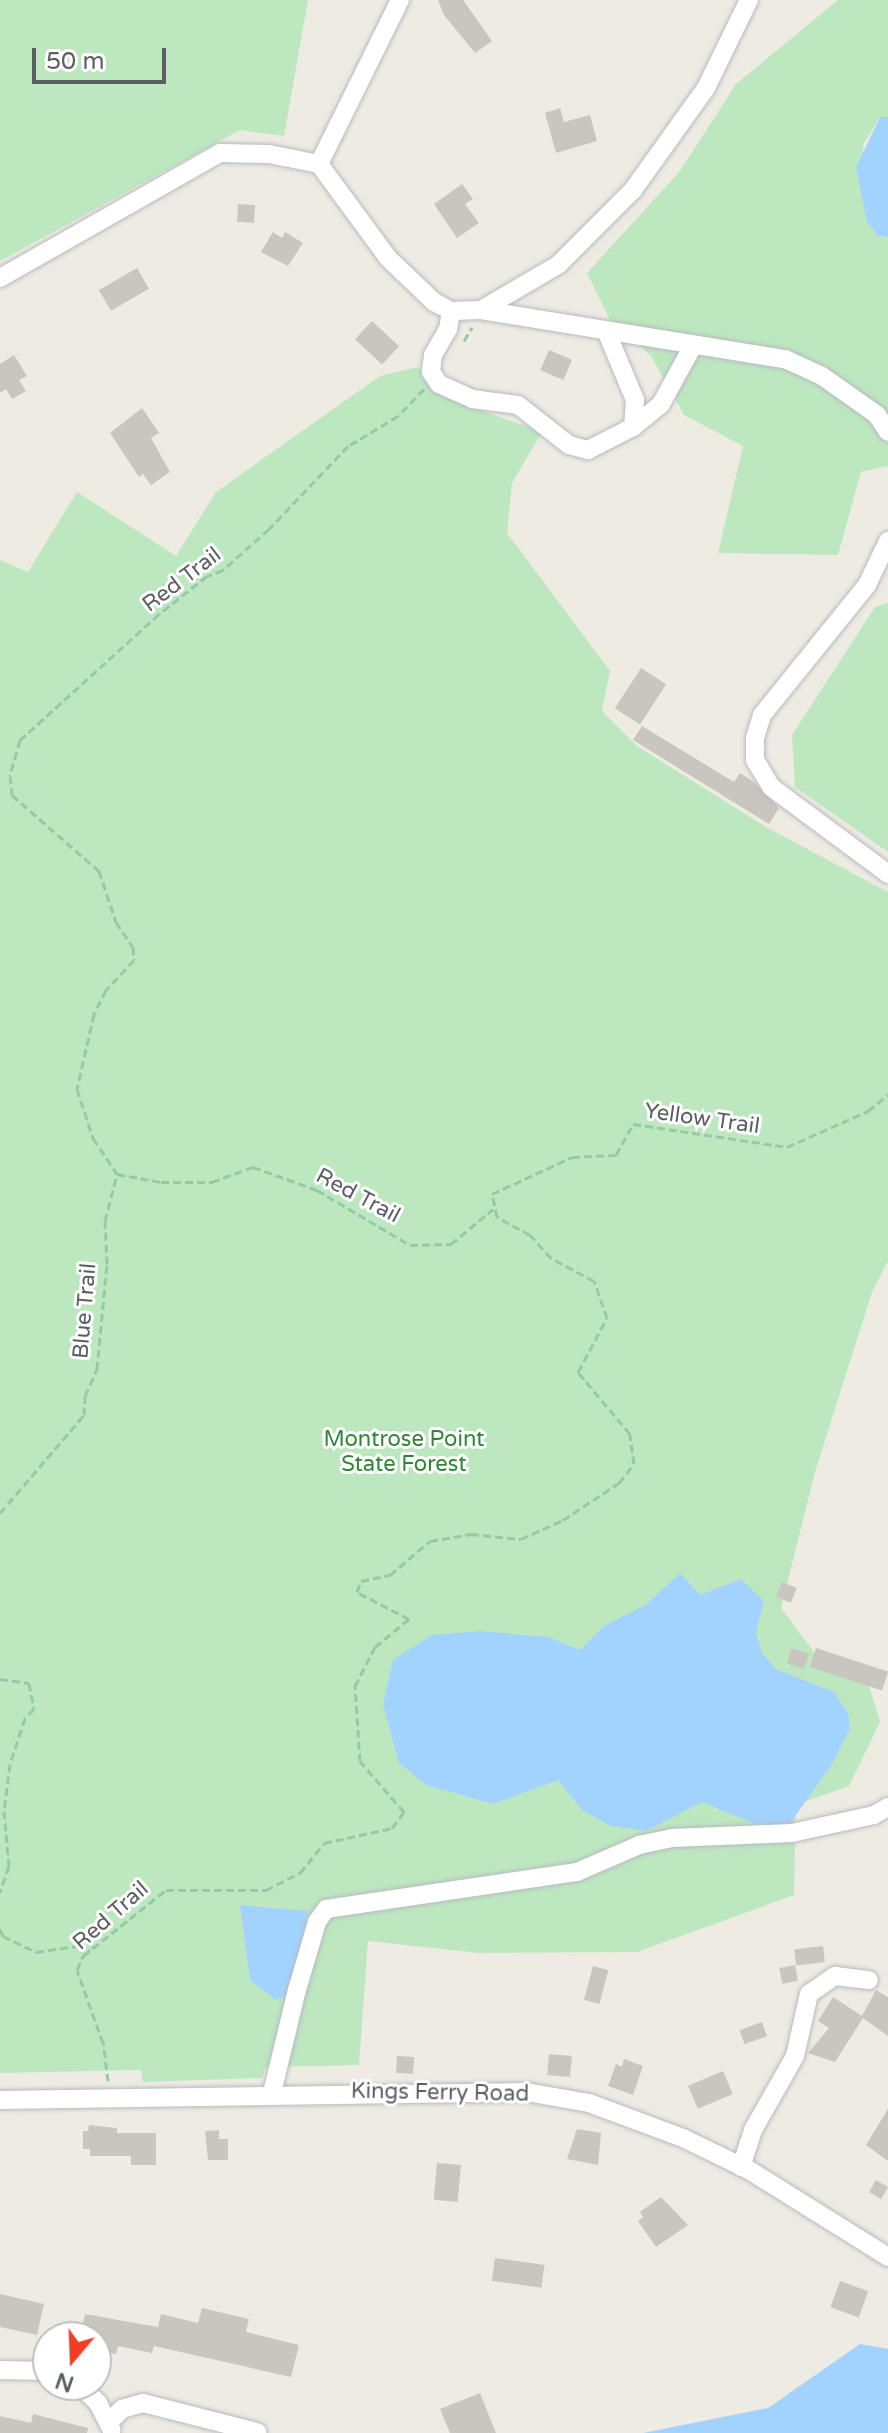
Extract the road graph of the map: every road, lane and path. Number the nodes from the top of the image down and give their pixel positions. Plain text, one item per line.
1 (400, 0) edge
2 (749, 0) edge
3 (319, 164) junction
4 (0, 278) edge
5 (481, 310) junction
6 (451, 311) junction
7 (607, 333) junction
8 (694, 344) junction
9 (461, 345) dead end
10 (436, 379) junction
11 (633, 427) junction
12 (888, 432) edge
13 (888, 541) edge
14 (888, 874) edge
15 (888, 1095) edge
16 (117, 1174) junction
17 (493, 1209) junction
18 (0, 1513) edge
19 (0, 1679) edge
20 (888, 1807) edge
21 (0, 1892) edge
22 (0, 1929) edge
23 (90, 1951) junction
24 (869, 1980) dead end
25 (272, 2093) junction
26 (110, 2097) junction
27 (0, 2100) edge
28 (741, 2167) junction
29 (888, 2257) edge
30 (0, 2370) edge
31 (32, 2371) edge
32 (91, 2401) edge
33 (111, 2427) edge
34 (257, 2432) edge

1 - 3 street
2 - 5 street
3 - 4 street
3 - 6 street
5 - 6 street
5 - 7 street
5 - 9 path
6 - 10 street
7 - 8 street
7 - 11 street
8 - 11 street
8 - 12 street
10 - 11 street
10 - 16 path, Red Trail
13 - 14 street
15 - 17 path, Yellow Trail
16 - 17 path, Red Trail
16 - 18 path, Blue Trail
17 - 23 path, Red Trail
19 - 21 path
20 - 25 street
22 - 23 path
23 - 26 path, Red Trail
24 - 28 street
25 - 26 street, Kings Ferry Road
25 - 28 street, Kings Ferry Road
26 - 27 street, Kings Ferry Road
28 - 29 street, Kings Ferry Road
30 - 31 street
32 - 33 street
33 - 34 street

